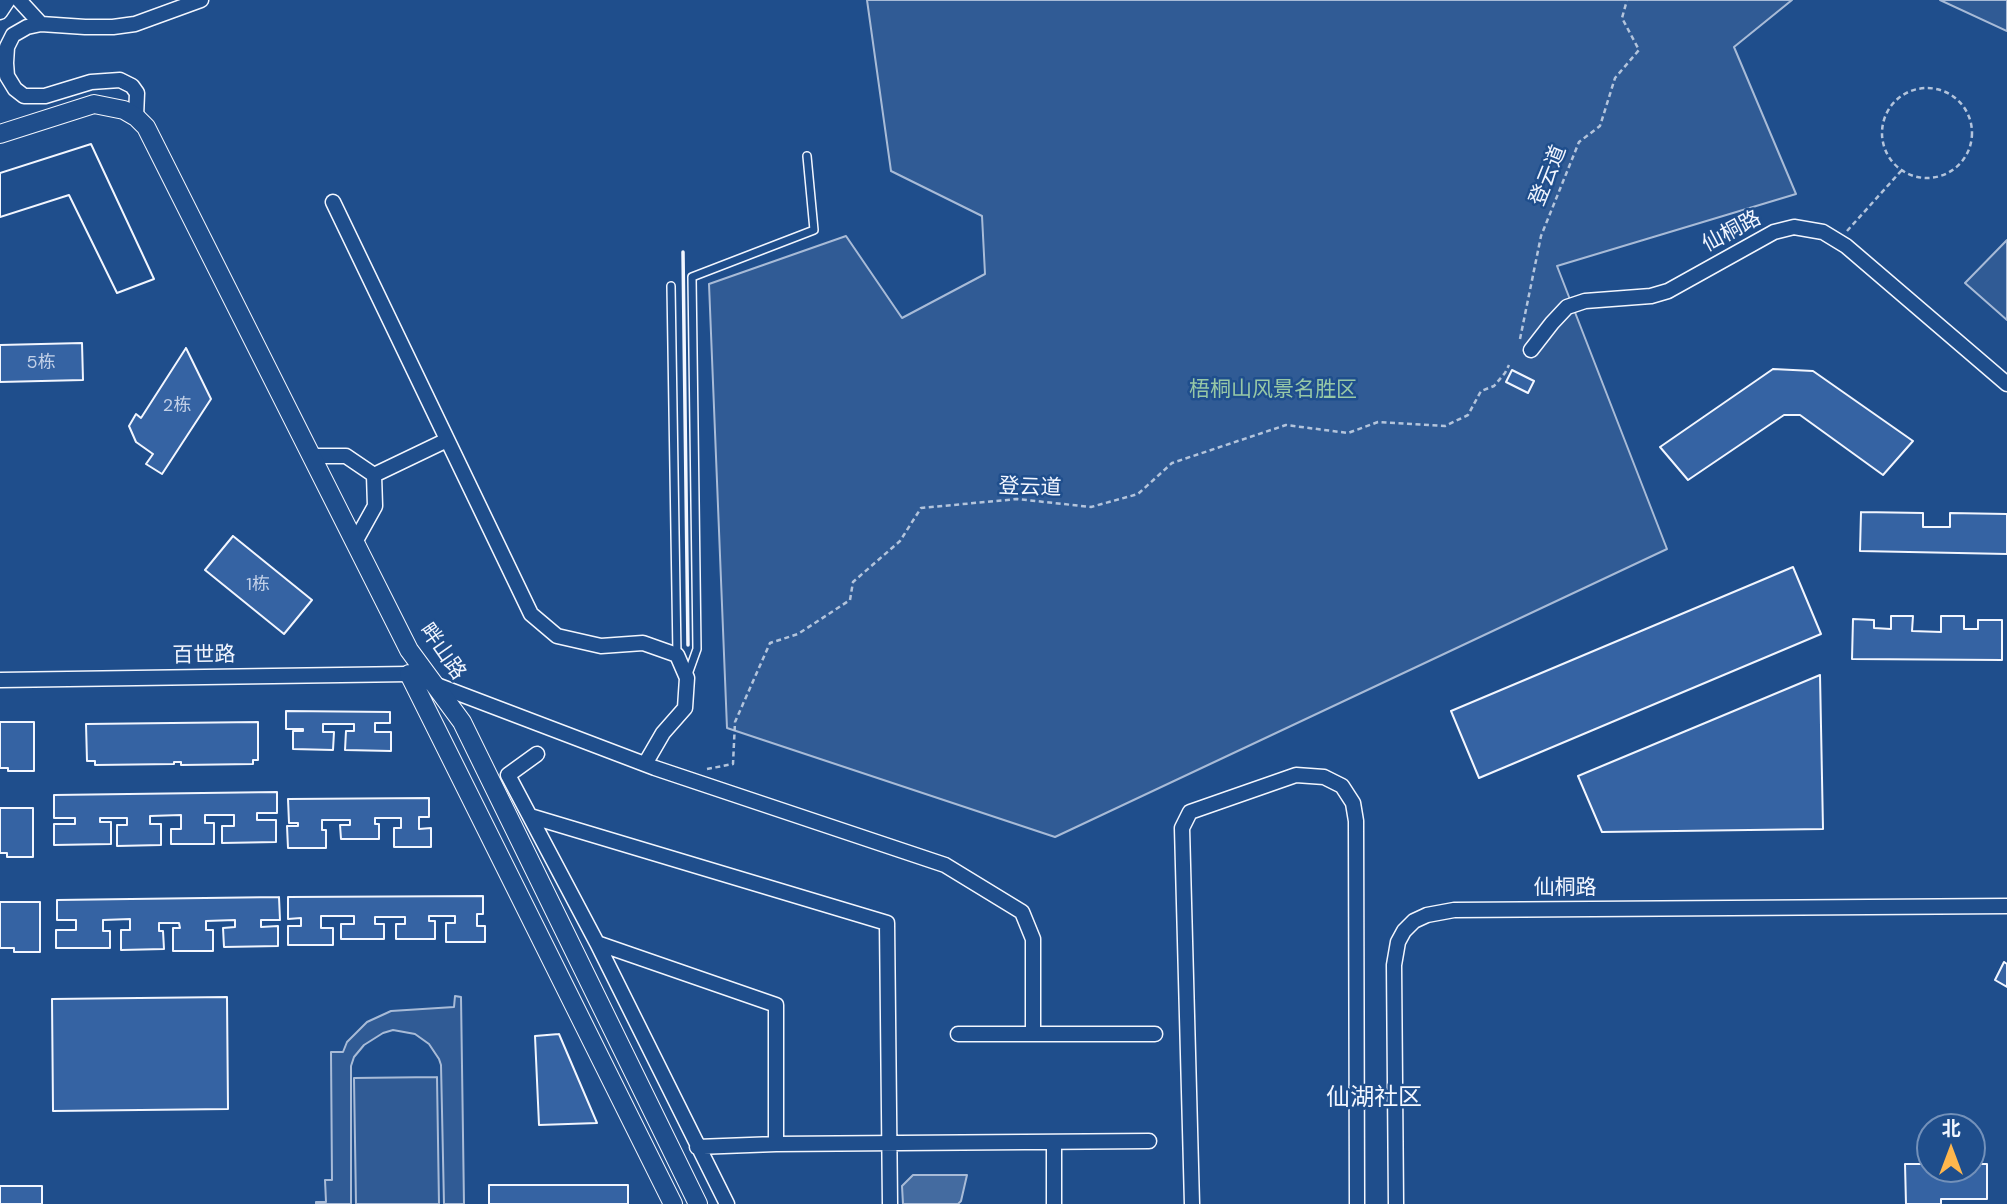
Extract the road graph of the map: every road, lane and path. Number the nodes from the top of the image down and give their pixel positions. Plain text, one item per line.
1 (8, 0) edge
2 (19, 0) edge
3 (201, 0) edge
4 (1627, 0) edge
5 (0, 12) edge
6 (41, 24) junction
7 (141, 122) junction
8 (0, 134) edge
9 (807, 156) dead end
10 (1901, 170) junction
11 (333, 202) dead end
12 (1838, 242) junction
13 (671, 286) dead end
14 (1525, 347) joint
15 (1509, 365) dead end
16 (2007, 384) edge
17 (447, 440) junction
18 (311, 456) junction
19 (374, 475) junction
20 (355, 541) junction
21 (677, 655) junction
22 (409, 674) joint
23 (687, 678) junction
24 (0, 680) edge
25 (434, 684) junction
26 (537, 754) dead end
27 (645, 764) junction
28 (701, 770) dead end
29 (530, 816) junction
30 (2007, 906) edge
31 (597, 943) junction
32 (1033, 1032) junction
33 (958, 1034) dead end
34 (1154, 1034) dead end
35 (1054, 1142) junction
36 (1149, 1142) dead end
37 (890, 1143) junction
38 (776, 1144) junction
39 (697, 1147) junction
40 (673, 1204) edge
41 (698, 1204) edge
42 (727, 1204) edge
43 (890, 1204) edge
44 (1054, 1204) edge
45 (1192, 1204) edge
46 (1357, 1204) edge
47 (1396, 1204) edge

1 - 5 street
2 - 6 street
3 - 6 street
4 - 14 path, 登云道
6 - 7 street
7 - 8 street
7 - 18 street, 畔山路
9 - 23 lane
10 - 10 path
10 - 12 path
11 - 17 street
12 - 14 street, 仙桐路
12 - 16 street, 仙桐路
13 - 21 lane
15 - 28 path, 登云道
17 - 19 street
17 - 21 street
18 - 19 street
18 - 20 street, 畔山路
19 - 20 street
20 - 25 street, 畔山路
21 - 23 street
22 - 24 street, 百世路
22 - 40 street, 畔山路
23 - 27 street
25 - 27 street
25 - 41 street, 畔山路
26 - 29 street
27 - 32 street
29 - 31 street
29 - 37 street
30 - 47 street, 仙桐路
31 - 38 street
31 - 39 street
32 - 33 street
32 - 34 street
35 - 36 street
35 - 37 street
35 - 44 street
37 - 38 street
37 - 43 street
38 - 39 street
39 - 42 street
45 - 46 street

